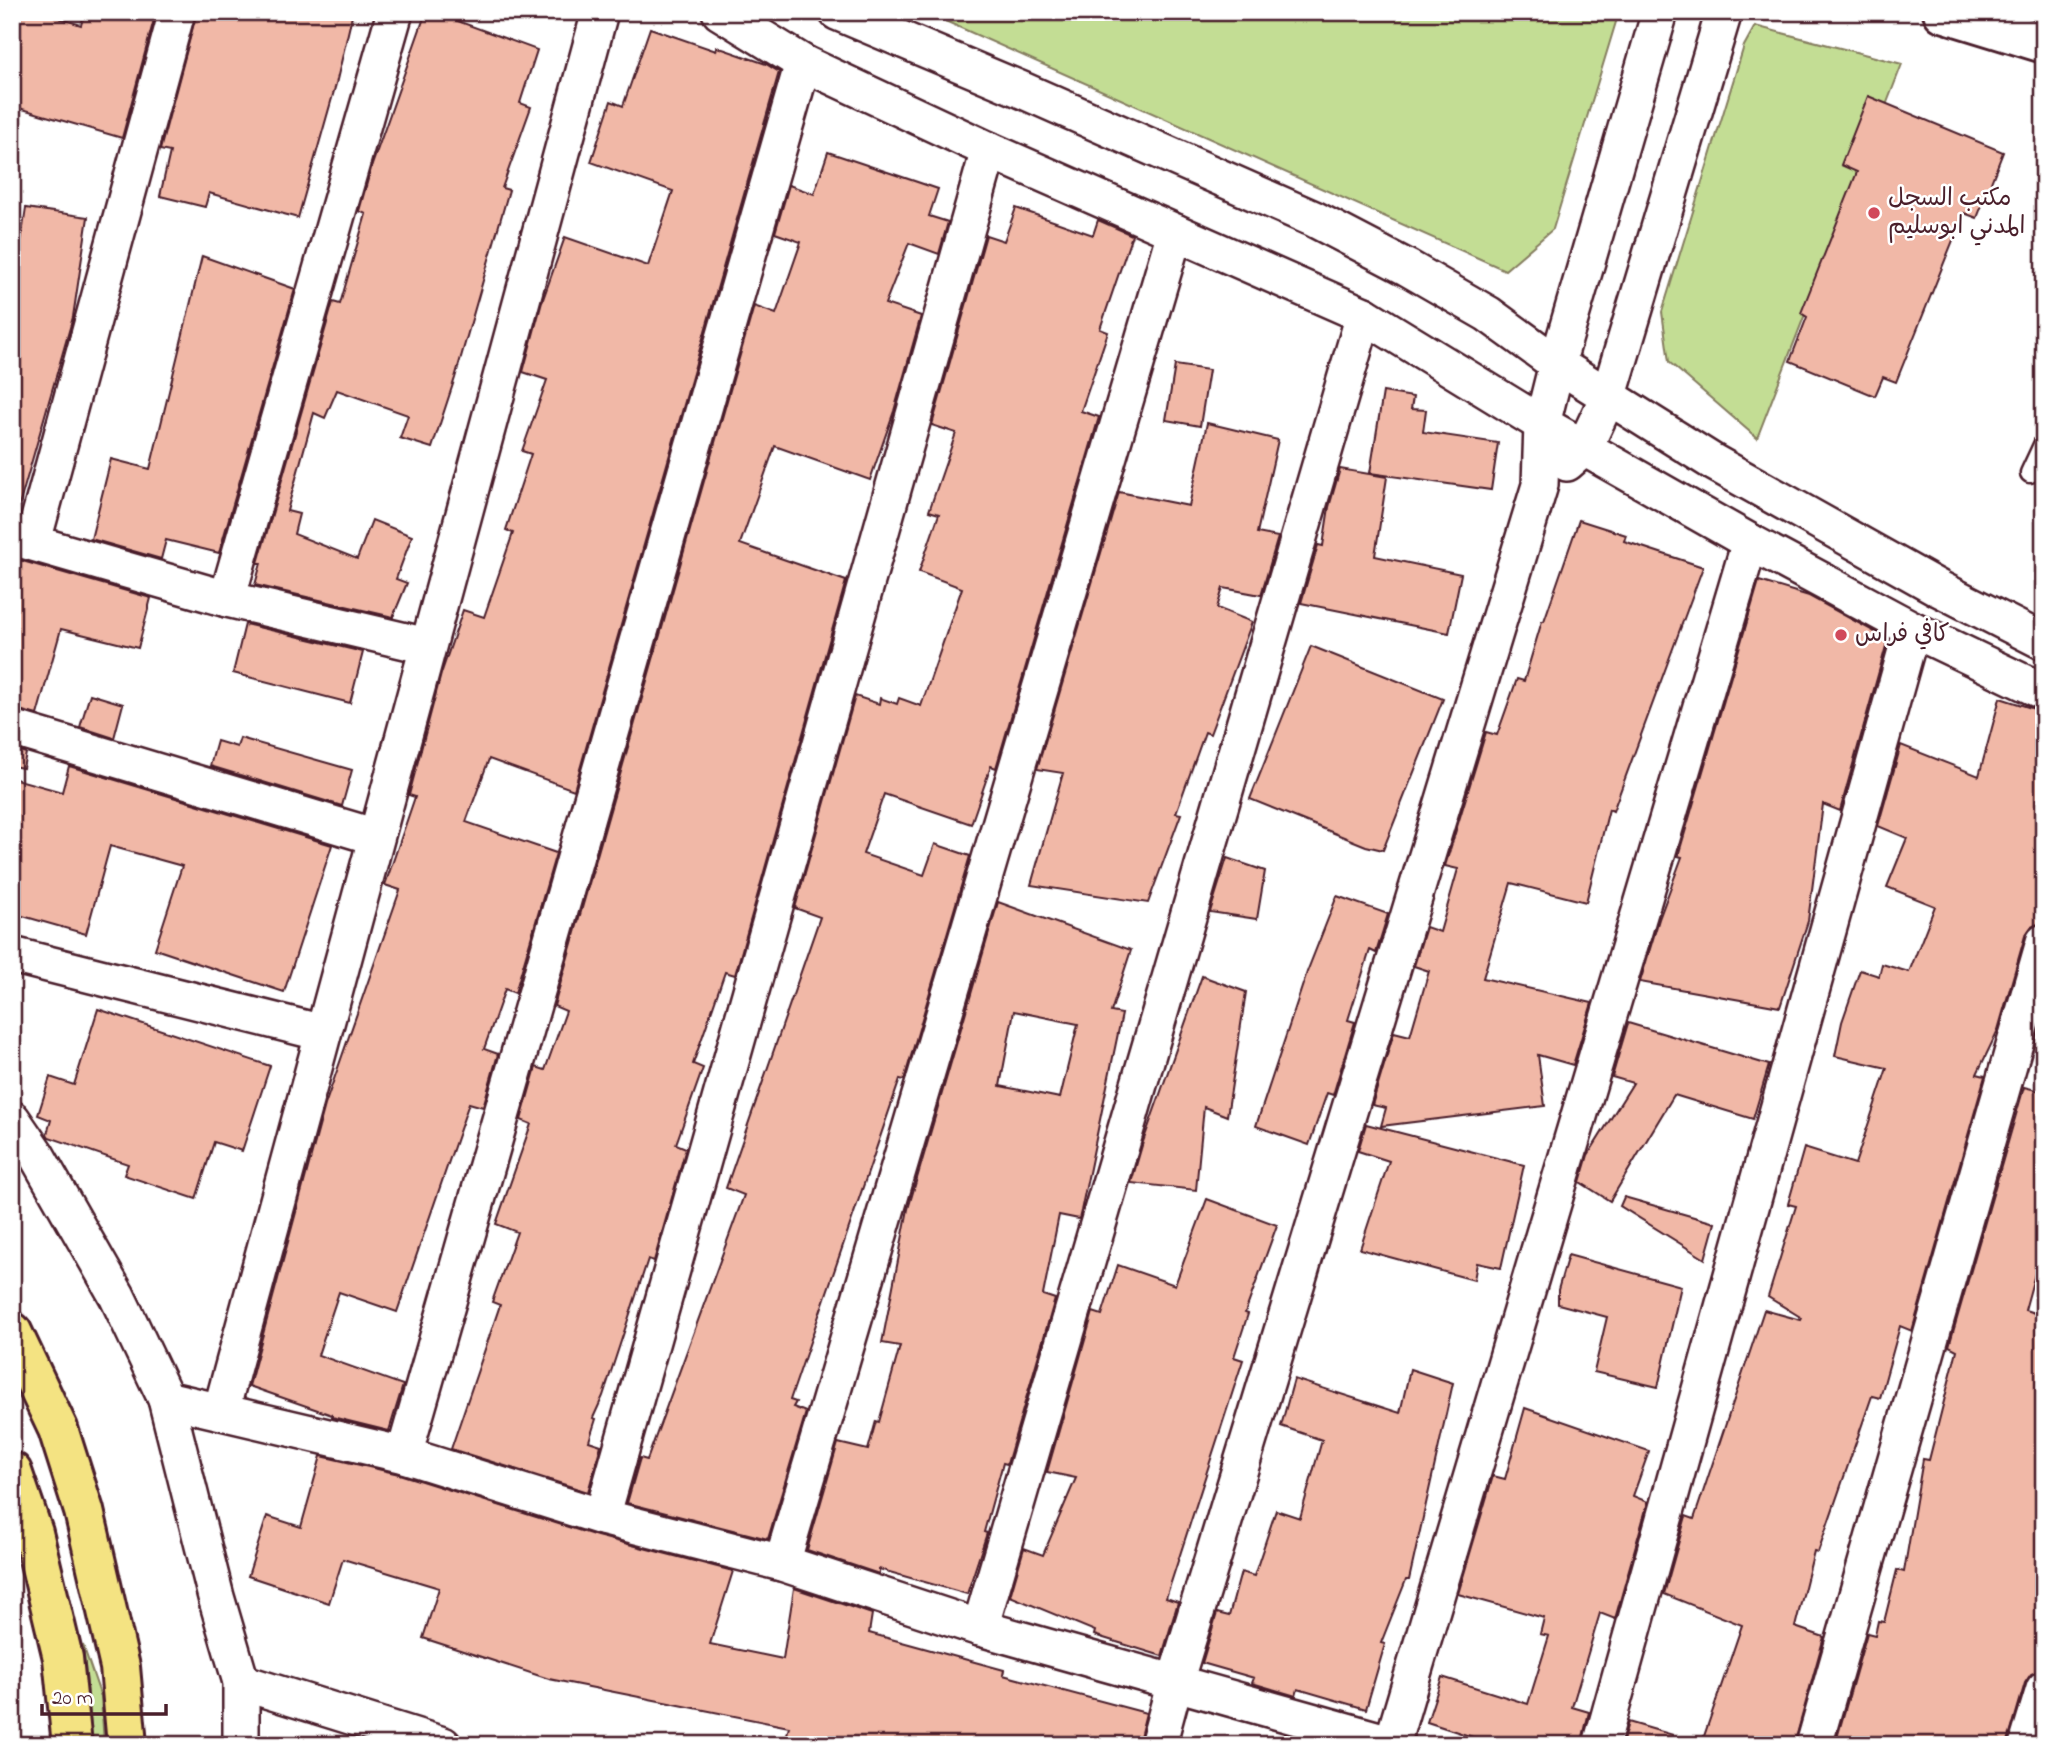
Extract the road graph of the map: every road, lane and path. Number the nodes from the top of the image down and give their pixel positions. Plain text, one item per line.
1 (177, 12) edge
2 (394, 12) edge
3 (600, 12) edge
4 (720, 12) edge
5 (837, 12) edge
6 (1660, 12) edge
7 (1724, 12) edge
8 (1943, 12) edge
9 (2038, 38) edge
10 (803, 63) junction
11 (989, 149) junction
12 (1175, 232) junction
13 (1364, 315) junction
14 (1557, 364) junction
15 (1609, 395) junction
16 (1542, 424) junction
17 (2044, 443) edge
18 (1584, 448) junction
19 (2030, 473) dead end
20 (1540, 485) junction
21 (22, 539) edge
22 (1749, 542) junction
23 (227, 599) junction
24 (1912, 629) junction
25 (2044, 642) edge
26 (427, 646) junction
27 (2044, 692) edge
28 (12, 728) edge
29 (376, 837) junction
30 (2044, 942) edge
31 (12, 955) edge
32 (323, 1032) junction
33 (12, 1119) edge
34 (12, 1332) edge
35 (166, 1399) junction
36 (221, 1411) junction
37 (404, 1455) junction
38 (12, 1472) edge
39 (602, 1517) junction
40 (782, 1563) junction
41 (980, 1629) junction
42 (240, 1682) junction
43 (1175, 1682) junction
44 (2044, 1689) edge
45 (1395, 1744) edge
46 (72, 1745) edge
47 (127, 1745) edge
48 (241, 1745) edge
49 (443, 1745) edge
50 (1158, 1745) edge
51 (1601, 1745) edge
52 (1814, 1745) edge
53 (2027, 1745) edge

1 - 21 street
2 - 23 street
3 - 26 street
4 - 10 street
5 - 14 street
6 - 14 street
7 - 15 street
8 - 9 main road
10 - 11 street
10 - 37 street
11 - 12 street
11 - 39 street
12 - 13 street
12 - 40 street
13 - 16 street
13 - 41 street
14 - 15 street
14 - 16 street
15 - 18 street
15 - 25 street
16 - 18 street
16 - 20 street
17 - 19 lane
18 - 20 street
18 - 22 street
20 - 43 street
21 - 23 street
22 - 24 street
22 - 45 street
23 - 26 street
24 - 27 street
24 - 51 street
26 - 29 street
28 - 29 street
29 - 32 street
30 - 52 street
31 - 32 street
32 - 36 street
33 - 35 street
34 - 47 highway
35 - 36 street
35 - 42 street
36 - 37 street
37 - 39 street
38 - 46 highway
39 - 40 street
40 - 41 street
41 - 43 street
42 - 48 street
42 - 49 street
43 - 45 street
43 - 50 street
44 - 53 street

